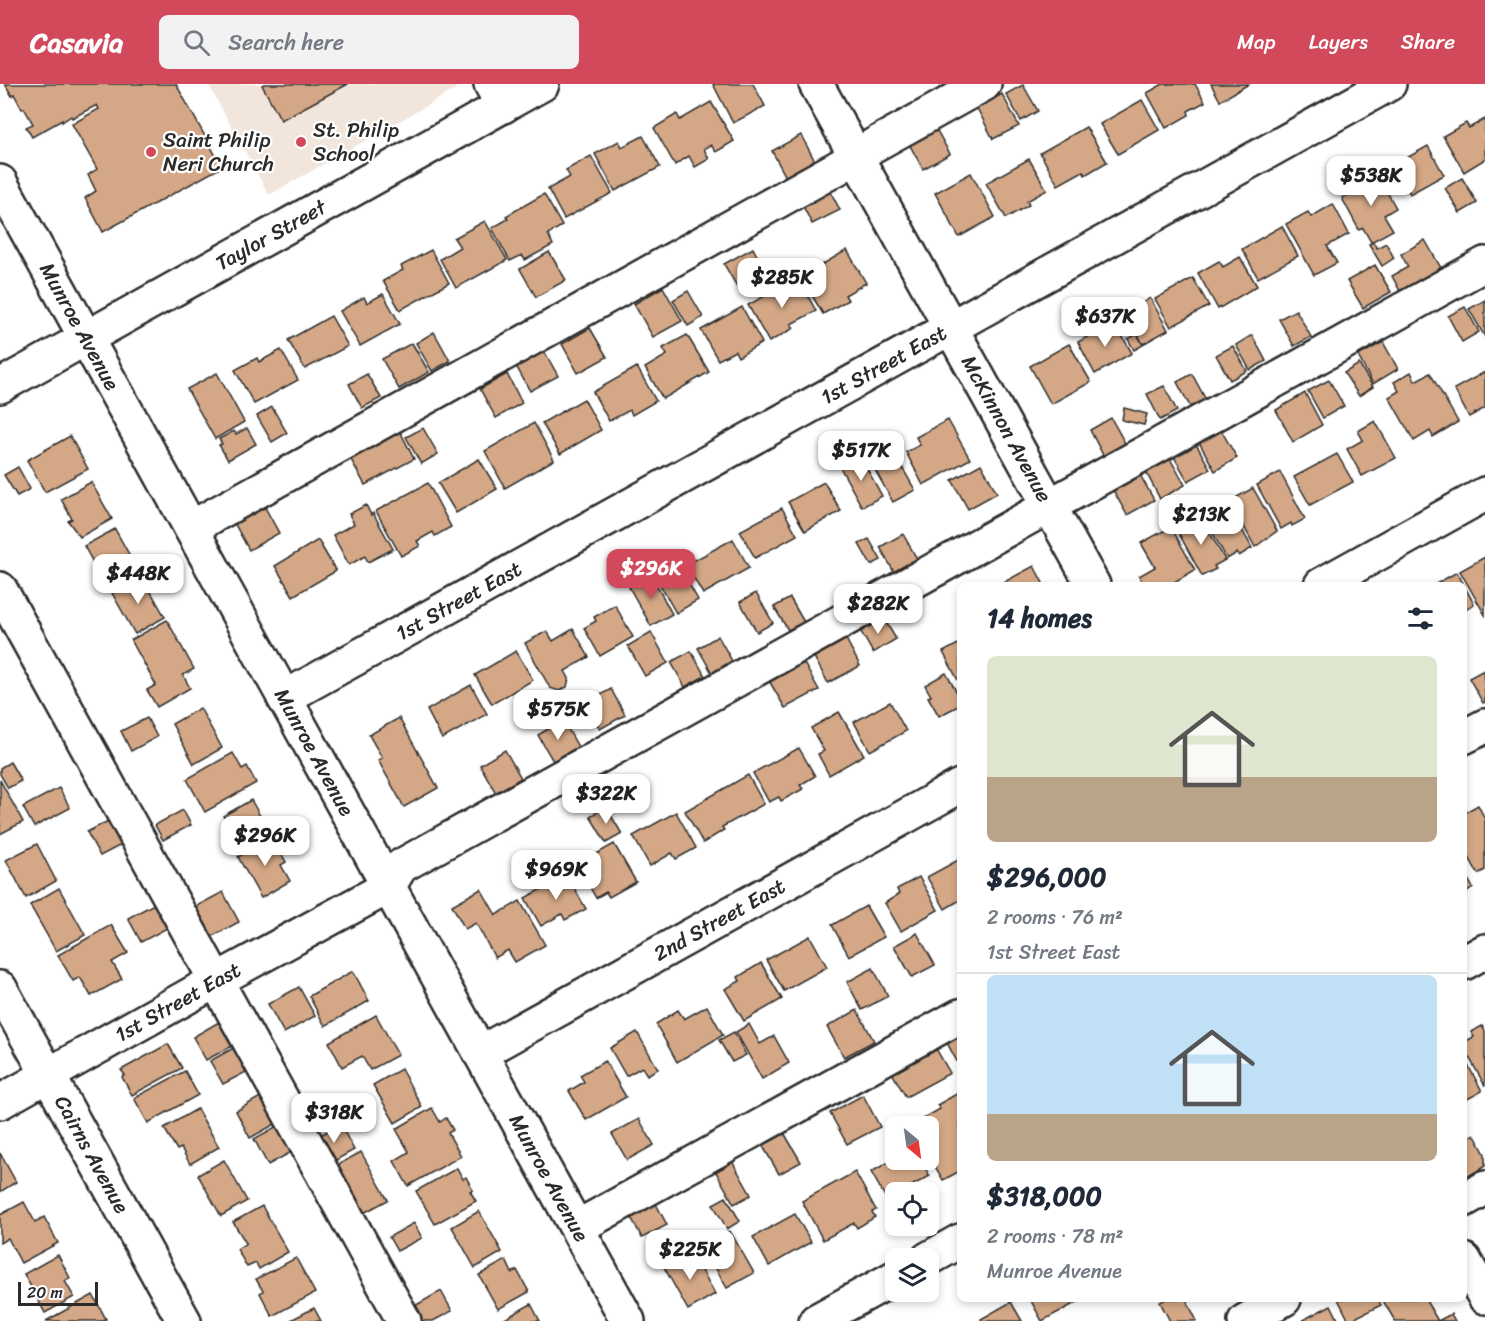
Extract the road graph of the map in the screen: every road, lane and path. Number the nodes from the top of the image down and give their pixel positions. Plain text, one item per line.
1 (542, 84) edge
2 (816, 84) edge
3 (984, 84) edge
4 (1389, 84) edge
5 (497, 95) edge
6 (856, 156) junction
7 (0, 182) edge
8 (1485, 264) edge
9 (950, 327) junction
10 (86, 337) junction
11 (0, 386) edge
12 (1485, 494) edge
13 (1049, 507) junction
14 (191, 528) junction
15 (1091, 582) edge
16 (1326, 582) edge
17 (0, 589) edge
18 (284, 698) junction
19 (1485, 726) edge
20 (1467, 736) edge
21 (957, 788) edge
22 (388, 887) junction
23 (1485, 951) edge
24 (1467, 961) edge
25 (217, 980) junction
26 (0, 988) edge
27 (957, 1018) edge
28 (480, 1053) junction
29 (48, 1076) junction
30 (0, 1102) edge
31 (1485, 1188) edge
32 (1467, 1198) edge
33 (578, 1227) junction
34 (957, 1243) edge
35 (939, 1253) edge
36 (1467, 1265) edge
37 (885, 1283) edge
38 (1485, 1297) edge
39 (1279, 1302) edge
40 (184, 1321) edge
41 (404, 1321) edge
42 (628, 1321) edge
43 (816, 1321) edge
44 (1245, 1321) edge

1 - 5 street, Taylor Street
2 - 6 street, McKinnon Avenue
3 - 6 street
4 - 9 street, 1st Street East
5 - 10 street, Taylor Street
6 - 9 street, McKinnon Avenue
6 - 14 street
7 - 10 street, Munroe Avenue
8 - 13 street
9 - 13 street, McKinnon Avenue
9 - 18 street, 1st Street East
10 - 11 street, Taylor Street
10 - 14 street, Munroe Avenue
12 - 16 street
13 - 15 street, McKinnon Avenue
13 - 22 street
14 - 18 street, Munroe Avenue
17 - 25 street
18 - 22 street, Munroe Avenue
19 - 20 street
21 - 28 street, 2nd Street East
22 - 25 street, 1st Street East
22 - 28 street, Munroe Avenue
23 - 24 street
25 - 29 street, 1st Street East
25 - 41 street
26 - 29 street, Cairns Avenue
27 - 33 street
28 - 33 street, Munroe Avenue
29 - 30 street, 1st Street East
29 - 40 street, Cairns Avenue
31 - 32 street
33 - 42 street, Munroe Avenue
34 - 35 street
36 - 38 street
37 - 43 street
39 - 44 street

